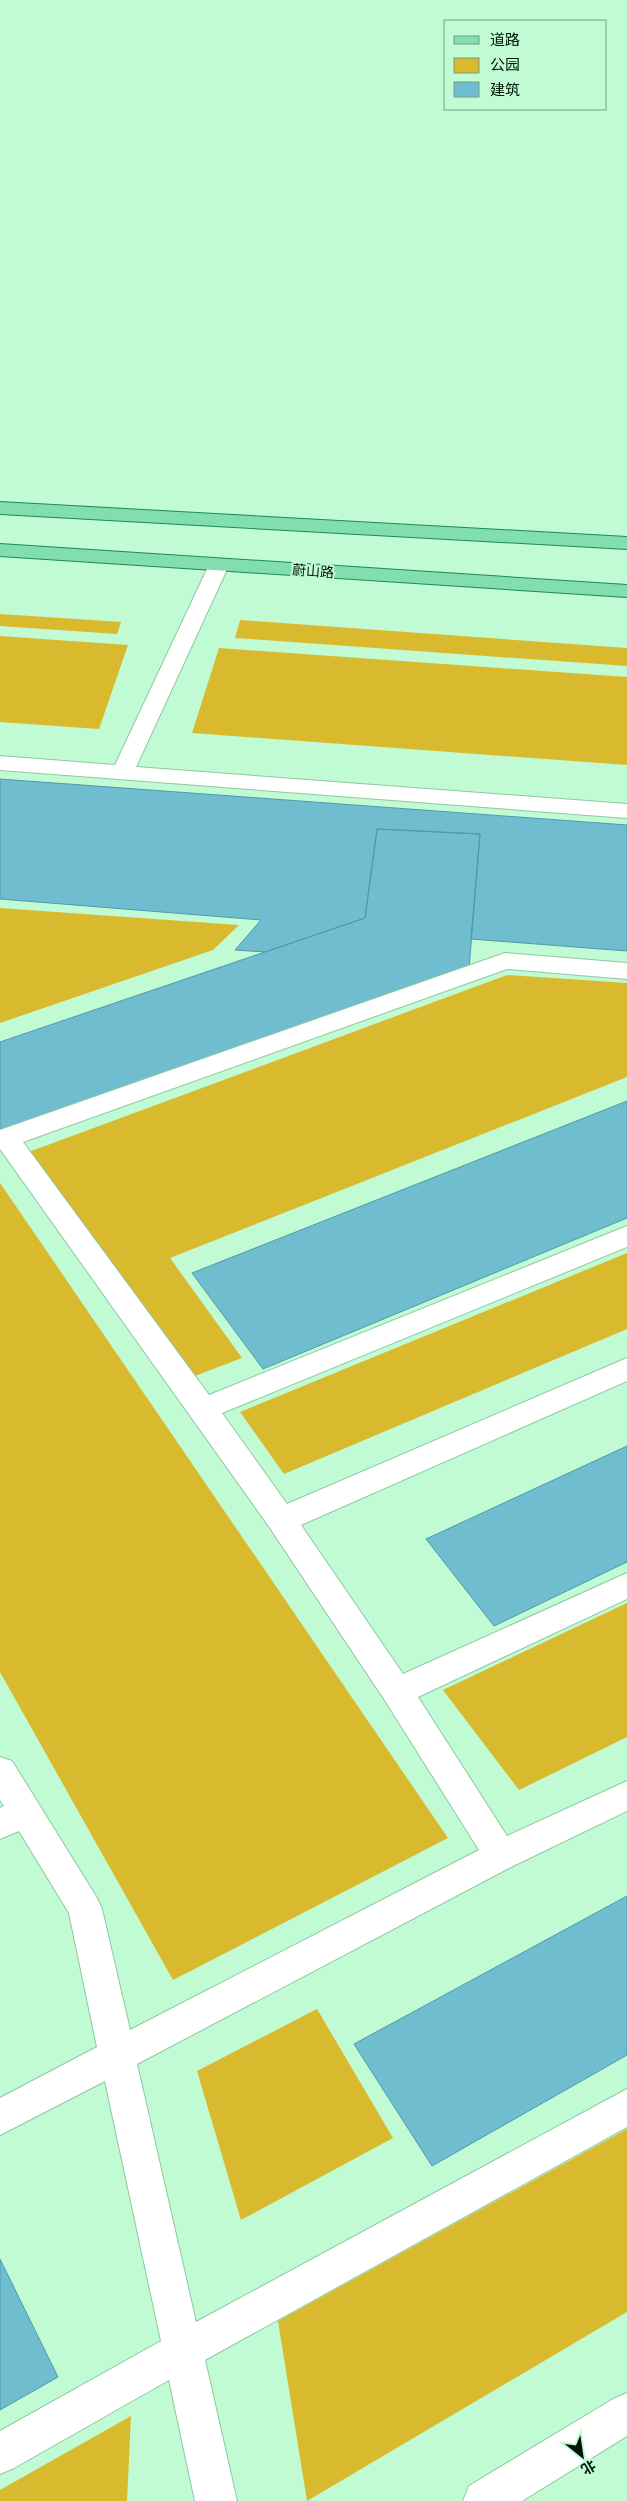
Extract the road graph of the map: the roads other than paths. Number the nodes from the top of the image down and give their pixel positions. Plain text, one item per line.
1 (0, 508) edge
2 (627, 543) edge
3 (0, 550) edge
4 (219, 565) junction
5 (627, 591) edge
6 (0, 763) edge
7 (122, 773) junction
8 (627, 811) edge
9 (627, 971) edge
10 (3, 1139) edge
11 (627, 1236) edge
12 (627, 1369) edge
13 (203, 1409) junction
14 (282, 1520) junction
15 (627, 1585) edge
16 (397, 1692) junction
17 (0, 1772) edge
18 (627, 1795) edge
19 (12, 1818) edge
20 (501, 1855) junction
21 (118, 2056) junction
22 (627, 2108) edge
23 (0, 2117) edge
24 (182, 2351) junction
25 (627, 2413) edge
26 (0, 2454) edge
27 (216, 2501) edge
28 (484, 2501) edge

1 - 2 main road
3 - 4 main road, 蔚山路
4 - 5 main road, 蔚山路
4 - 7 lane
6 - 7 lane
7 - 8 lane
9 - 10 lane
10 - 13 lane
11 - 13 lane
12 - 14 lane
13 - 14 lane
14 - 16 lane
15 - 16 lane
16 - 20 lane
17 - 19 lane
18 - 20 lane
19 - 21 lane
20 - 21 lane
21 - 23 lane
21 - 24 lane
22 - 24 lane
24 - 26 lane
24 - 27 lane
25 - 28 lane

